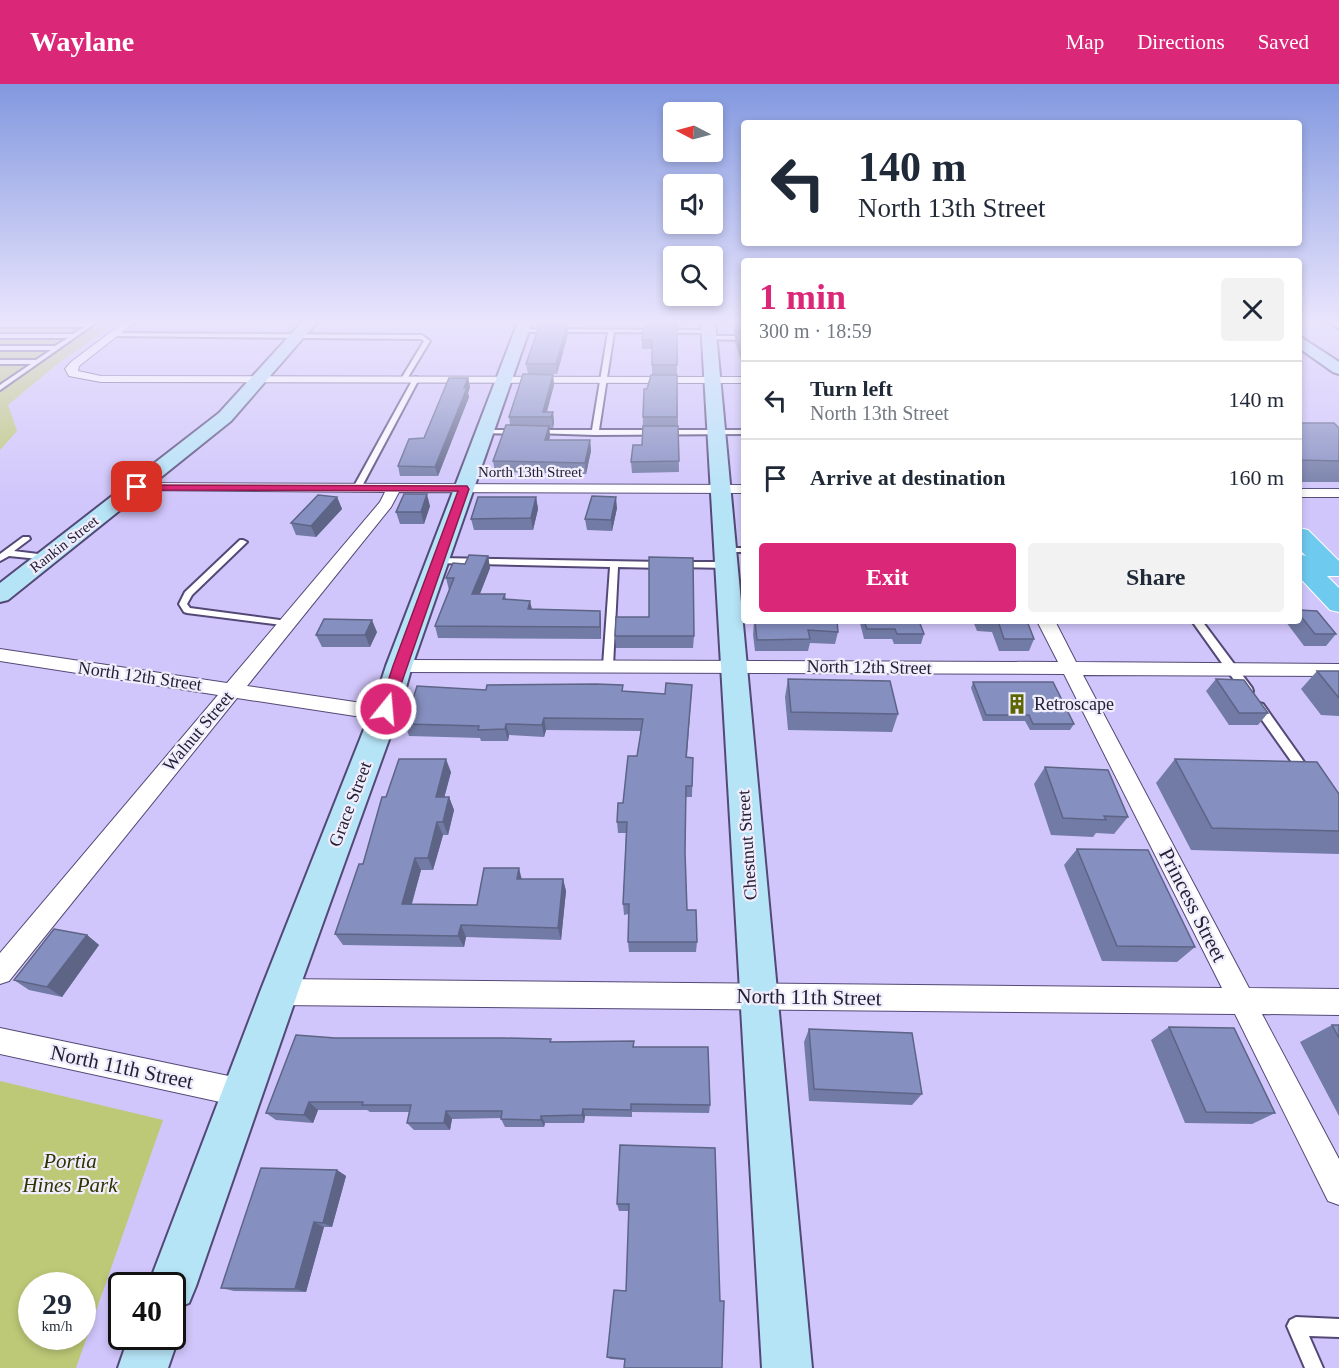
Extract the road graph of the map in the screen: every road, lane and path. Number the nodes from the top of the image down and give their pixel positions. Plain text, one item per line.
1 (258, 382) edge
2 (409, 382) edge
3 (502, 382) edge
4 (604, 382) edge
5 (728, 382) edge
6 (484, 432) junction
7 (731, 432) edge
8 (595, 433) junction
9 (137, 487) junction
10 (357, 488) junction
11 (394, 489) junction
12 (464, 489) junction
13 (732, 489) edge
14 (1302, 493) edge
15 (1339, 493) edge
16 (1302, 538) edge
17 (26, 539) dead end
18 (243, 542) dead end
19 (733, 555) edge
20 (4, 556) edge
21 (46, 558) junction
22 (438, 561) junction
23 (614, 564) junction
24 (1302, 565) edge
25 (1339, 575) edge
26 (0, 595) edge
27 (1339, 604) edge
28 (287, 624) junction
29 (1048, 624) edge
30 (1199, 624) edge
31 (0, 655) edge
32 (399, 666) junction
33 (608, 666) junction
34 (734, 666) junction
35 (1070, 669) junction
36 (1233, 670) junction
37 (1339, 670) edge
38 (233, 689) junction
39 (386, 709) junction
40 (1312, 782) edge
41 (0, 972) edge
42 (279, 992) junction
43 (758, 997) junction
44 (1243, 1002) junction
45 (1339, 1002) edge
46 (0, 1041) edge
47 (243, 1093) junction
48 (1339, 1190) edge
49 (177, 1272) edge
50 (1339, 1328) edge
51 (149, 1350) edge
52 (142, 1368) edge
53 (787, 1368) edge
54 (1314, 1368) edge

1 - 9 street, Rankin Street
2 - 10 lane
3 - 6 street, Grace Street
4 - 8 lane
5 - 7 street, Chestnut Street
6 - 8 lane
6 - 12 street, Grace Street
7 - 8 lane
7 - 13 street, Chestnut Street
9 - 10 street, North 13th Street
9 - 21 street, Rankin Street
10 - 11 street, North 13th Street
11 - 12 street, North 13th Street
11 - 28 street, Walnut Street
12 - 13 street, North 13th Street
12 - 22 street, Grace Street
13 - 19 street, Chestnut Street
14 - 15 street
16 - 25 main road
17 - 20 lane
18 - 28 lane
19 - 23 lane
19 - 34 street, Chestnut Street
20 - 21 lane
21 - 26 street, Rankin Street
22 - 23 lane
22 - 32 street, Grace Street
23 - 33 lane
24 - 27 main road
28 - 38 street, Walnut Street
29 - 35 street, Princess Street
30 - 36 lane
31 - 38 street, North 12th Street
32 - 33 street, North 12th Street
32 - 39 street, Grace Street
33 - 34 street, North 12th Street
34 - 35 street, North 12th Street
34 - 43 street, Chestnut Street
35 - 36 street, North 12th Street
35 - 44 street, Princess Street
36 - 37 street, North 12th Street
36 - 40 lane
38 - 39 street, North 12th Street
38 - 41 street, Walnut Street
39 - 42 street, Grace Street
42 - 43 street, North 11th Street
42 - 47 street, Grace Street
43 - 44 street, North 11th Street
43 - 53 street, Chestnut Street
44 - 45 street, North 11th Street
44 - 48 street, Princess Street
46 - 47 street, North 11th Street
47 - 49 street, Grace Street
50 - 54 lane
51 - 52 street

